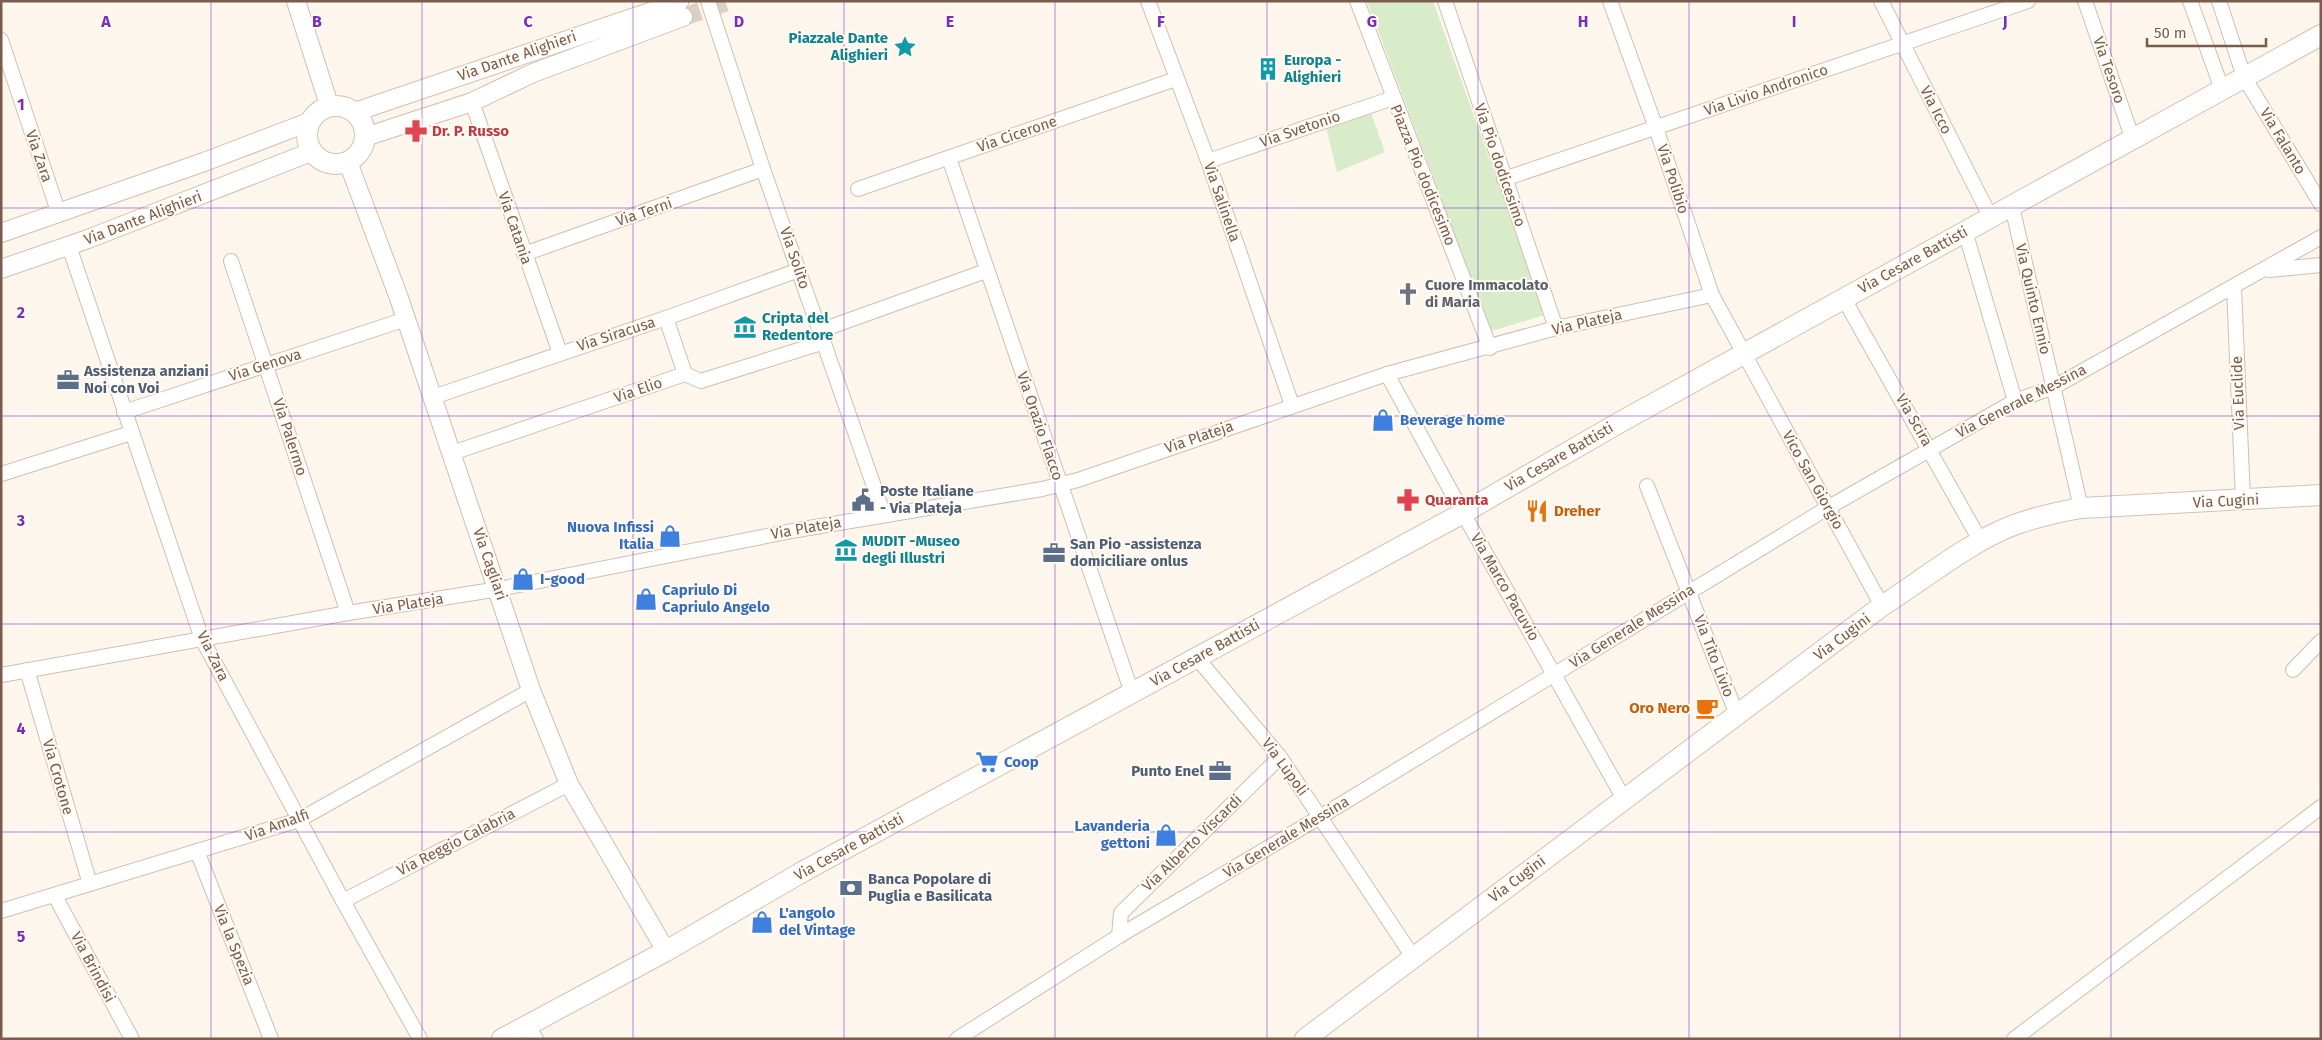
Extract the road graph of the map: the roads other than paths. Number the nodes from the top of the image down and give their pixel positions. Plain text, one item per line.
1 (296, 1) edge
2 (708, 1) edge
3 (1148, 1) edge
4 (1358, 1) edge
5 (1446, 1) edge
6 (1610, 1) edge
7 (1881, 1) edge
8 (2028, 1) edge
9 (2085, 1) edge
10 (2190, 1) edge
11 (2219, 1) edge
12 (681, 10) edge
13 (2321, 35) edge
14 (1, 40) edge
15 (1902, 44) junction
16 (2244, 77) junction
17 (1176, 79) junction
18 (2222, 90) junction
19 (1393, 98) junction
20 (472, 102) junction
21 (329, 105) junction
22 (355, 112) junction
23 (308, 122) junction
24 (1656, 128) junction
25 (366, 137) junction
26 (2133, 140) junction
27 (311, 152) junction
28 (949, 158) junction
29 (1208, 161) junction
30 (348, 162) junction
31 (763, 169) junction
32 (1504, 179) junction
33 (858, 189) dead end
34 (2321, 204) edge
35 (2012, 206) junction
36 (59, 214) junction
37 (1991, 218) junction
38 (1965, 231) junction
39 (1, 233) edge
40 (2321, 237) edge
41 (69, 246) junction
42 (524, 254) junction
43 (231, 261) dead end
44 (2321, 265) edge
45 (1, 270) edge
46 (799, 270) junction
47 (2264, 270) junction
48 (986, 271) junction
49 (2234, 287) junction
50 (1712, 295) junction
51 (1844, 299) junction
52 (666, 318) junction
53 (406, 319) junction
54 (1556, 328) junction
55 (822, 336) junction
56 (1490, 348) junction
57 (560, 353) junction
58 (1743, 354) junction
59 (266, 365) junction
60 (685, 374) junction
61 (1387, 374) junction
62 (2054, 387) junction
63 (433, 397) junction
64 (2015, 401) junction
65 (1292, 405) junction
66 (124, 412) junction
67 (131, 433) junction
68 (1930, 448) junction
69 (452, 453) junction
70 (1, 474) edge
71 (1061, 484) junction
72 (1647, 486) dead end
73 (2321, 495) edge
74 (2242, 500) junction
75 (1829, 507) junction
76 (2081, 508) junction
77 (1463, 513) junction
78 (884, 515) junction
79 (1981, 542) junction
80 (499, 589) junction
81 (1689, 591) junction
82 (1882, 606) junction
83 (348, 613) junction
84 (202, 639) junction
85 (2321, 641) edge
86 (1197, 658) junction
87 (27, 670) junction
88 (2294, 670) dead end
89 (1555, 674) junction
90 (1, 675) edge
91 (531, 690) junction
92 (1132, 693) junction
93 (1737, 715) junction
94 (1280, 758) junction
95 (569, 784) junction
96 (1624, 799) junction
97 (2321, 807) edge
98 (1320, 817) junction
99 (299, 820) junction
100 (197, 852) junction
101 (90, 884) junction
102 (55, 896) junction
103 (343, 901) junction
104 (1, 911) edge
105 (1118, 936) junction
106 (666, 951) junction
107 (1421, 951) junction
108 (531, 1031) edge
109 (132, 1039) edge
110 (271, 1039) edge
111 (420, 1039) edge
112 (502, 1039) edge
113 (956, 1039) edge
114 (1305, 1039) edge
115 (2014, 1039) edge

1 - 21 street
2 - 31 street, Via Solìto
3 - 17 street, Via Salinella
4 - 19 street, Piazza Pio dodicesimo
5 - 32 street, Via Pio dodicesimo
6 - 24 street, Via Polibio
7 - 15 street, Via Icco
8 - 15 street, Via Livio Andronico
9 - 26 street, Via Tesoro
10 - 18 street
11 - 16 street, Via Falanto
12 - 20 street, Via Dante Alighieri
12 - 22 street, Via Dante Alighieri
13 - 16 main road, Via Cesare Battisti
14 - 36 street, Via Zara
15 - 24 street, Via Livio Andronico
15 - 37 street, Via Icco
16 - 18 main road, Via Cesare Battisti
16 - 34 street, Via Falanto
17 - 28 street, Via Cicerone
17 - 29 street, Via Salinella
18 - 26 main road, Via Cesare Battisti
19 - 29 street, Via Svetonio
19 - 56 street, Piazza Pio dodicesimo
20 - 25 street, Via Dante Alighieri
20 - 42 street, Via Catania
21 - 22 main road
21 - 23 main road
22 - 25 main road
23 - 27 main road
23 - 36 street, Via Dante Alighieri
24 - 32 street, Via Livio Andronico
24 - 50 street, Via Polibio
25 - 30 main road
26 - 35 main road, Via Cesare Battisti
27 - 30 main road
27 - 41 street, Via Dante Alighieri
28 - 33 street, Via Cicerone
28 - 48 street, Via Orazio Flacco
29 - 65 street, Via Salinella
30 - 53 street, Via Cagliari
31 - 42 street, Via Terni
31 - 46 street, Via Solìto
32 - 54 street, Via Pio dodicesimo
35 - 37 main road, Via Cesare Battisti
35 - 62 street, Via Quinto Ennio
36 - 39 street, Via Dante Alighieri
37 - 38 main road, Via Cesare Battisti
38 - 51 main road, Via Cesare Battisti
38 - 64 street
40 - 47 street, Via Generale Messina
41 - 45 street, Via Dante Alighieri
41 - 66 street, Via Zara
42 - 57 street, Via Catania
43 - 59 street, Via Palermo
44 - 47 street
46 - 52 street, Via Siracusa
46 - 55 street, Via Solìto
47 - 49 street, Via Generale Messina
48 - 55 street
48 - 71 street, Via Orazio Flacco
49 - 62 street, Via Generale Messina
49 - 74 street, Via Euclide
50 - 54 street, Via Plateja
50 - 58 street, Via Polibio
51 - 58 main road, Via Cesare Battisti
51 - 68 street, Via Scira
52 - 57 street, Via Siracusa
52 - 60 street
53 - 59 street, Via Genova
53 - 63 street, Via Cagliari
54 - 56 street, Via Plateja
55 - 60 street
55 - 78 street, Via Solìto
56 - 61 street, Via Plateja
57 - 63 street, Via Siracusa
58 - 75 street, Vico San Giorgio
58 - 77 main road, Via Cesare Battisti
59 - 66 street, Via Genova
59 - 83 street, Via Palermo
60 - 69 street, Via Elio
61 - 65 street, Via Plateja
61 - 77 street, Via Marco Pacuvio
62 - 64 street, Via Generale Messina
62 - 76 street, Via Quinto Ennio
63 - 69 street, Via Cagliari
64 - 68 street, Via Generale Messina
65 - 71 street, Via Plateja
66 - 67 street, Via Zara
67 - 70 street
67 - 84 street, Via Zara
68 - 75 street, Via Generale Messina
68 - 79 street, Via Scira
69 - 80 street, Via Cagliari
71 - 78 street, Via Plateja
71 - 92 street, Via Orazio Flacco
72 - 81 street, Via Tito Livio
73 - 74 main road, Via Cugini
74 - 76 main road, Via Cugini
75 - 81 street, Via Generale Messina
75 - 82 street, Vico San Giorgio
76 - 79 main road, Via Cugini
77 - 86 main road, Via Cesare Battisti
77 - 89 street, Via Marco Pacuvio
78 - 80 street, Via Plateja
79 - 82 main road, Via Cugini
80 - 83 street, Via Plateja
80 - 91 street, Via Cagliari
81 - 89 street, Via Generale Messina
81 - 93 street, Via Tito Livio
82 - 93 main road, Via Cugini
83 - 84 street, Via Plateja
84 - 87 street, Via Plateja
84 - 99 street, Via Zara
85 - 88 street
86 - 92 main road, Via Cesare Battisti
86 - 94 street, Via Lùpoli
87 - 90 street, Via Plateja
87 - 101 street, Via Crotone
89 - 96 street, Via Marco Pacuvio
89 - 98 street, Via Generale Messina
91 - 95 street, Via Cagliari
91 - 99 street, Via Amalfi
92 - 106 main road, Via Cesare Battisti
93 - 96 main road, Via Cugini
94 - 98 street, Via Lùpoli
94 - 105 street, Via Alberto Viscardi
95 - 103 street, Via Reggio Calabria
95 - 106 street, Via Cagliari
96 - 107 main road, Via Cugini
97 - 115 street
98 - 105 street, Via Generale Messina
98 - 107 street, Via Lùpoli
99 - 100 street, Via Amalfi
99 - 103 street, Via Zara
100 - 101 street, Via Amalfi
100 - 110 street, Via la Spezia
101 - 102 street, Via Amalfi
102 - 104 street, Via Amalfi
102 - 109 street, Via Brindisi
103 - 111 street, Via Zara
105 - 113 street, Via Generale Messina
106 - 108 main road, Via Cesare Battisti
107 - 114 main road, Via Cugini
108 - 112 main road, Via Cesare Battisti

